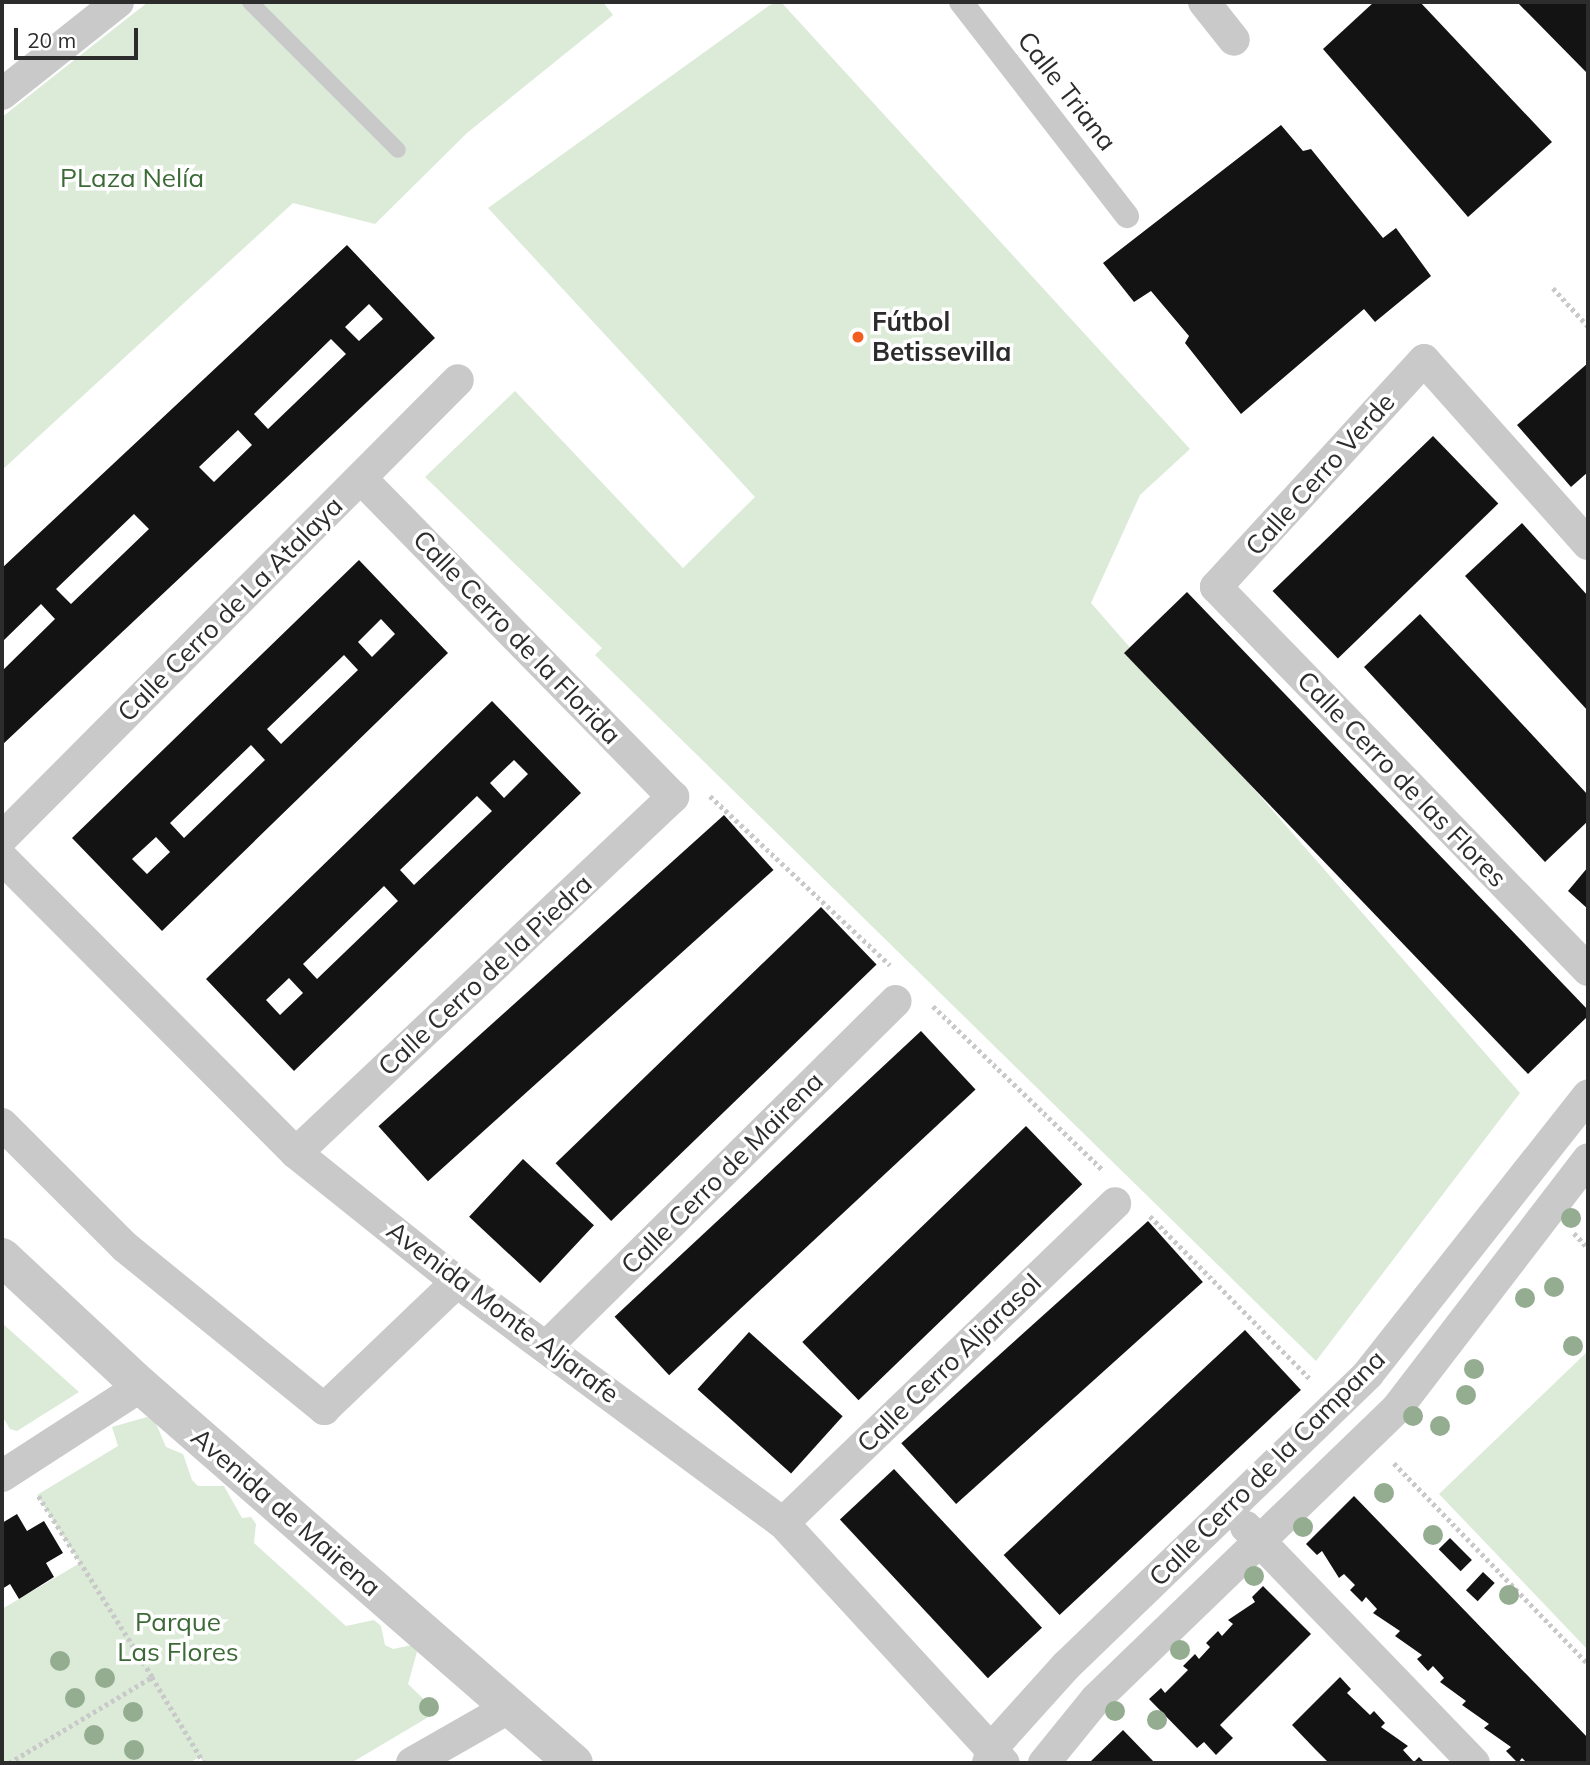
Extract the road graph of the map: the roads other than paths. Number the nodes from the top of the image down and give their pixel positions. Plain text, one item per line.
1 (118, 2) edge
2 (250, 2) edge
3 (961, 2) edge
4 (1204, 2) edge
5 (1234, 40) dead end
6 (2, 94) edge
7 (398, 150) dead end
8 (1127, 216) dead end
9 (458, 380) dead end
10 (361, 478) junction
11 (1583, 529) edge
12 (1216, 587) joint
13 (673, 797) joint
14 (2, 838) edge
15 (2, 858) edge
16 (1588, 970) edge
17 (904, 994) road end
18 (1588, 1095) edge
19 (2, 1124) edge
20 (296, 1153) junction
21 (1588, 1159) edge
22 (1121, 1198) road end
23 (2, 1256) edge
24 (457, 1282) junction
25 (548, 1345) junction
26 (141, 1387) junction
27 (5, 1466) edge
28 (1229, 1508) junction
29 (783, 1523) junction
30 (1259, 1542) junction
31 (510, 1707) junction
32 (447, 1755) edge
33 (995, 1758) edge
34 (412, 1763) edge
35 (574, 1763) edge
36 (1044, 1763) edge
37 (1474, 1763) edge

1 - 6 street
2 - 7 lane
3 - 8 street, Calle Triana
4 - 5 street
9 - 10 street, Calle Cerro de La Atalaya
10 - 13 street, Calle Cerro de la Florida
10 - 14 street, Calle Cerro de La Atalaya
11 - 12 street, Calle Cerro Verde
12 - 16 street, Calle Cerro de las Flores
13 - 20 street, Calle Cerro de la Piedra
15 - 20 street, Avenida Monte Aljarafe
17 - 25 street, Calle Cerro de Mairena
18 - 28 street, Calle Cerro de la Campana
19 - 24 street
20 - 24 street, Avenida Monte Aljarafe
21 - 30 street, Calle Cerro de la Campana
22 - 29 street, Calle Cerro Aljarasol
23 - 26 street, Avenida de Mairena
24 - 25 street, Avenida Monte Aljarafe
25 - 29 street, Avenida Monte Aljarafe
26 - 27 street
26 - 31 street, Avenida de Mairena
28 - 30 street
28 - 33 street, Calle Cerro de la Campana
29 - 33 street, Avenida Monte Aljarafe
30 - 36 street, Calle Cerro de la Campana
30 - 37 street
31 - 32 street
31 - 35 street, Avenida de Mairena
32 - 34 street

